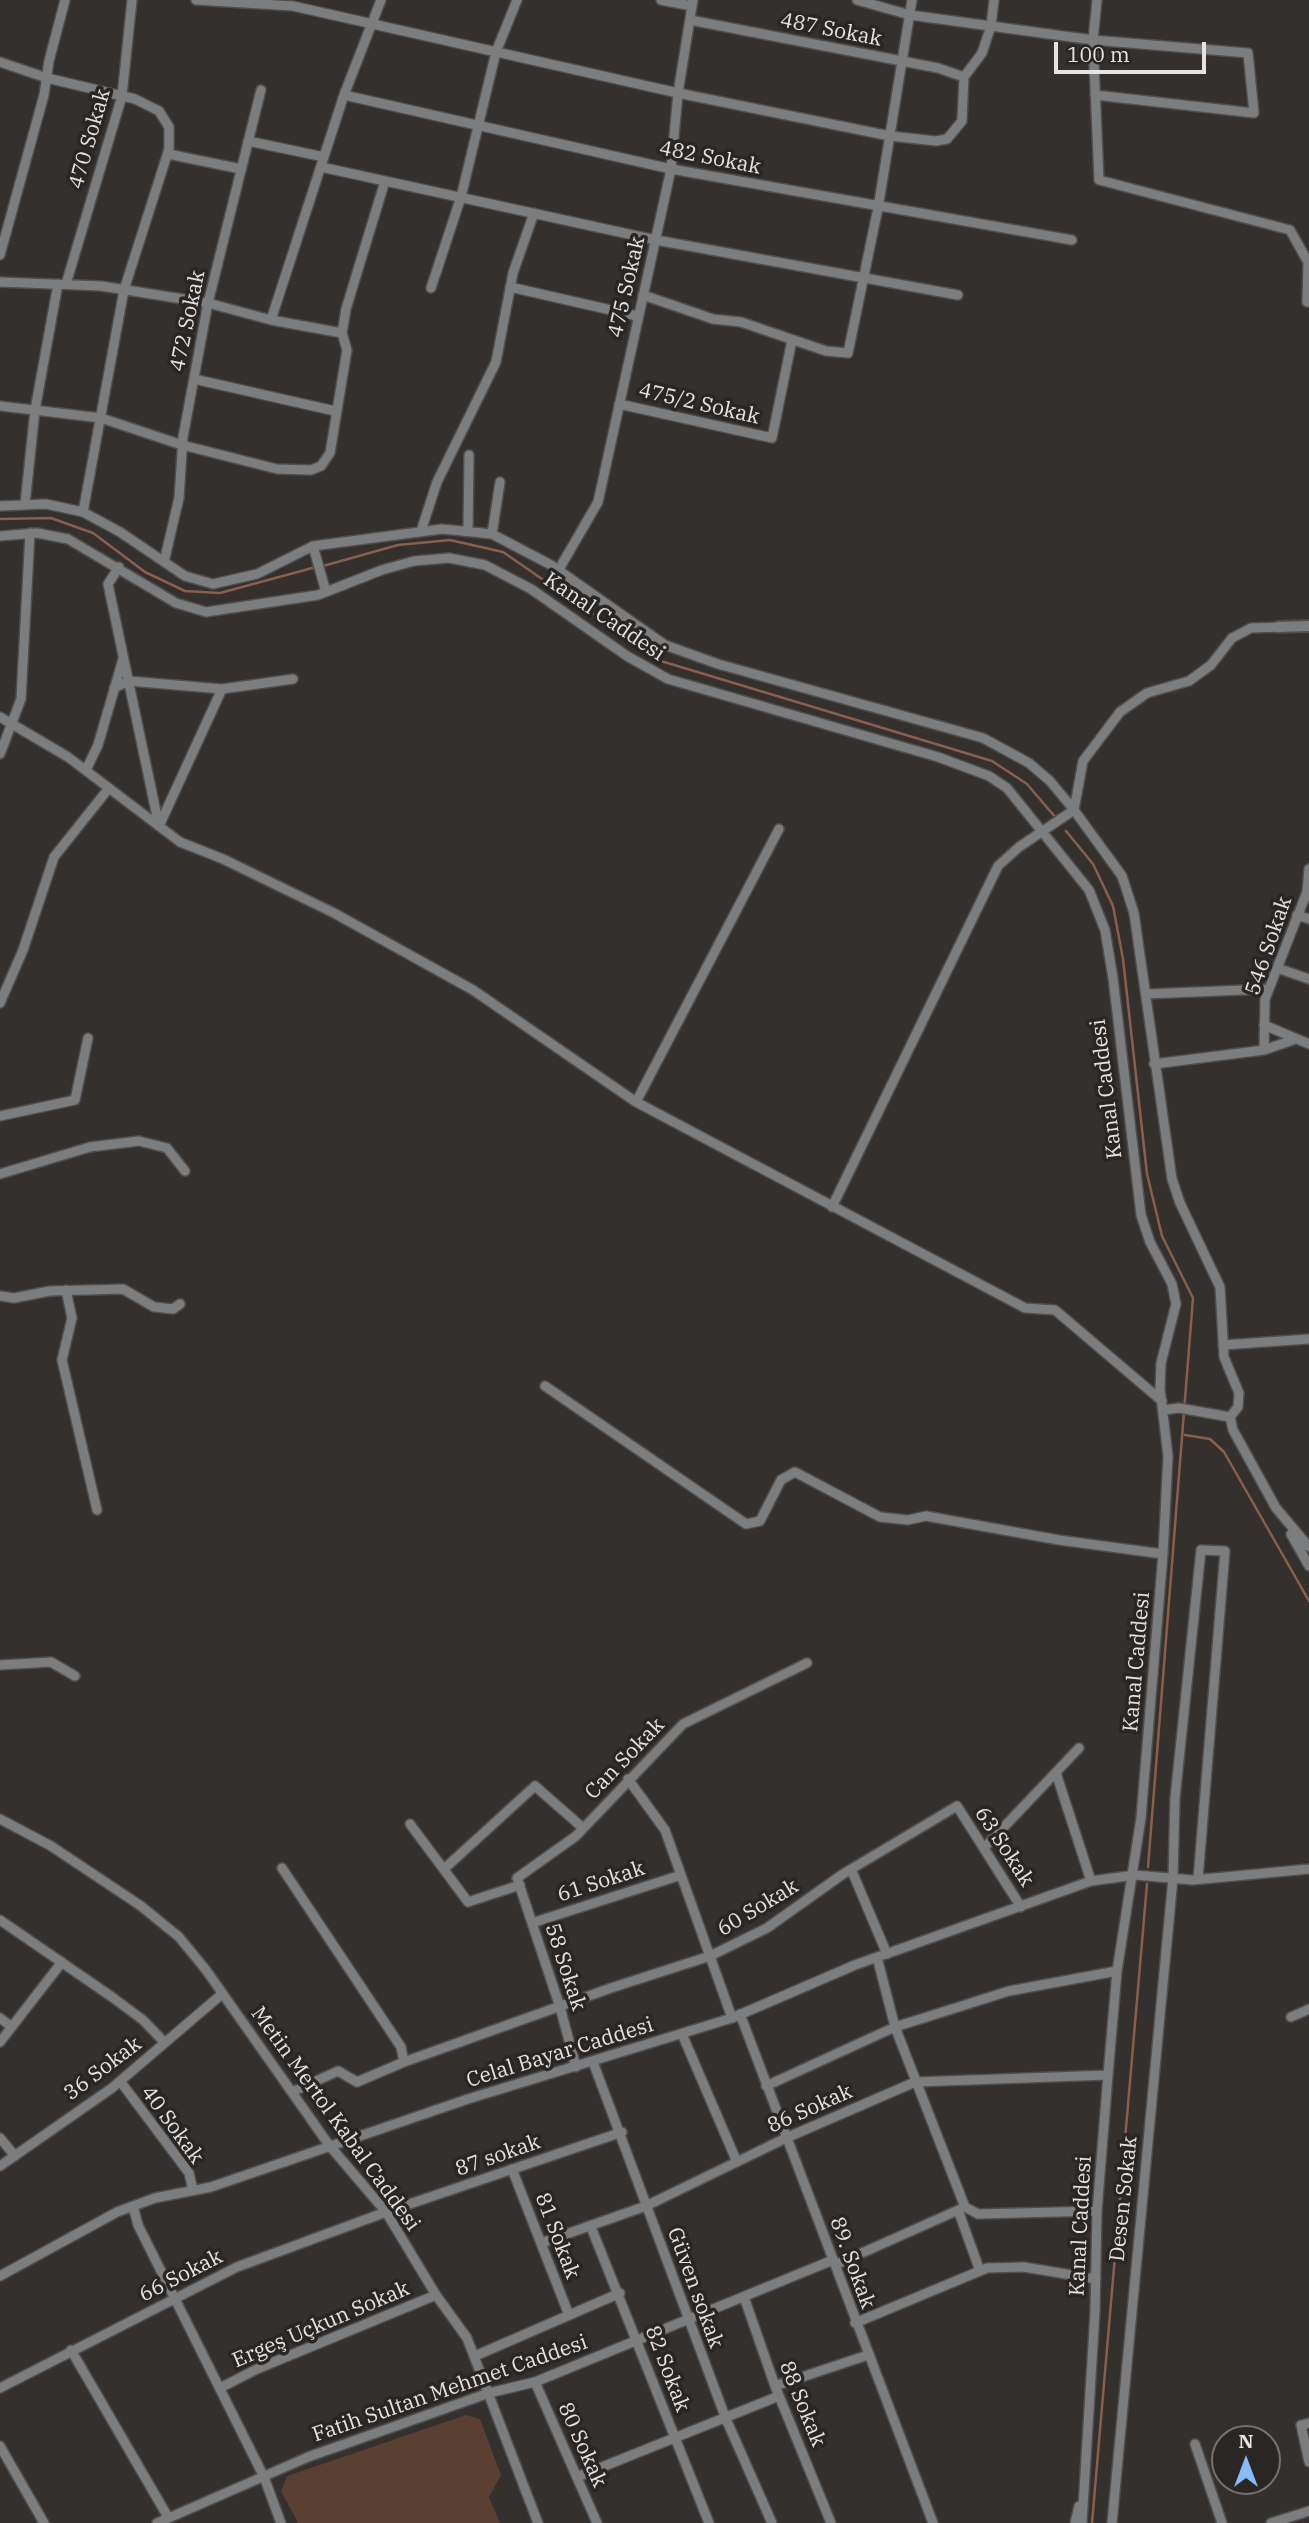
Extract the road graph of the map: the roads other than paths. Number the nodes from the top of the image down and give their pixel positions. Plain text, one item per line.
1 (65, 0) edge
2 (132, 0) edge
3 (196, 0) edge
4 (381, 0) edge
5 (517, 0) edge
6 (661, 0) edge
7 (856, 0) edge
8 (912, 0) edge
9 (993, 0) edge
10 (1097, 0) edge
11 (692, 3) edge
12 (306, 4) edge
13 (910, 15) junction
14 (690, 20) junction
15 (373, 24) junction
16 (991, 26) junction
17 (1093, 40) junction
18 (496, 52) junction
19 (0, 62) edge
20 (902, 62) junction
21 (964, 77) junction
22 (47, 78) junction
23 (261, 90) dead end
24 (678, 93) junction
25 (344, 95) junction
26 (1096, 95) junction
27 (122, 96) junction
28 (479, 126) junction
29 (890, 136) junction
30 (248, 141) junction
31 (168, 154) junction
32 (324, 157) junction
33 (321, 167) junction
34 (241, 169) junction
35 (671, 169) junction
36 (384, 181) junction
37 (461, 197) junction
38 (878, 208) junction
39 (534, 213) junction
40 (656, 240) junction
41 (1072, 240) dead end
42 (0, 255) edge
43 (863, 280) junction
44 (0, 282) edge
45 (62, 284) junction
46 (510, 287) junction
47 (431, 288) dead end
48 (124, 290) junction
49 (643, 295) junction
50 (958, 295) dead end
51 (1307, 302) edge
52 (208, 303) junction
53 (638, 316) junction
54 (271, 320) junction
55 (342, 333) junction
56 (792, 340) junction
57 (194, 379) junction
58 (619, 404) junction
59 (0, 406) edge
60 (35, 410) junction
61 (335, 411) junction
62 (101, 418) junction
63 (182, 445) junction
64 (469, 456) dead end
65 (500, 482) dead end
66 (25, 504) junction
67 (0, 506) edge
68 (83, 512) junction
69 (468, 530) junction
70 (421, 531) junction
71 (30, 533) junction
72 (492, 534) junction
73 (0, 536) edge
74 (313, 546) junction
75 (164, 562) junction
76 (119, 567) junction
77 (558, 570) junction
78 (326, 592) junction
79 (1279, 626) joint
80 (1309, 628) edge
81 (124, 656) junction
82 (293, 679) dead end
83 (129, 681) junction
84 (114, 688) junction
85 (222, 689) junction
86 (0, 717) edge
87 (11, 723) junction
88 (3, 735) edge
89 (0, 754) edge
90 (86, 770) junction
91 (109, 788) junction
92 (1074, 810) junction
93 (159, 826) junction
94 (779, 829) dead end
95 (1042, 832) junction
96 (1309, 869) edge
97 (1297, 915) junction
98 (1309, 919) edge
99 (1277, 968) junction
100 (1309, 979) edge
101 (1269, 989) junction
102 (1146, 994) junction
103 (0, 1003) edge
104 (1265, 1025) junction
105 (88, 1038) dead end
106 (1293, 1040) junction
107 (1309, 1044) edge
108 (1264, 1050) junction
109 (1154, 1064) junction
110 (636, 1102) junction
111 (0, 1116) edge
112 (185, 1171) dead end
113 (0, 1174) edge
114 (832, 1207) junction
115 (66, 1290) junction
116 (0, 1296) edge
117 (180, 1304) dead end
118 (1309, 1339) edge
119 (1223, 1345) junction
120 (545, 1386) dead end
121 (1162, 1406) junction
122 (1230, 1417) junction
123 (1276, 1508) junction
124 (97, 1510) dead end
125 (1309, 1547) edge
126 (1163, 1554) junction
127 (1309, 1566) edge
128 (807, 1663) dead end
129 (0, 1665) edge
130 (75, 1676) dead end
131 (1079, 1748) dead end
132 (1056, 1773) junction
133 (628, 1779) junction
134 (957, 1806) joint
135 (1, 1820) edge
136 (410, 1824) dead end
137 (583, 1828) junction
138 (984, 1848) junction
139 (282, 1868) dead end
140 (444, 1869) junction
141 (851, 1869) junction
142 (1309, 1869) edge
143 (681, 1875) junction
144 (1135, 1875) junction
145 (1173, 1878) junction
146 (1198, 1879) junction
147 (1091, 1881) junction
148 (519, 1882) junction
149 (1021, 1906) junction
150 (0, 1920) edge
151 (532, 1923) junction
152 (710, 1956) junction
153 (882, 1956) junction
154 (62, 1962) junction
155 (1117, 1971) junction
156 (222, 1994) junction
157 (560, 2007) junction
158 (1309, 2009) edge
159 (736, 2016) junction
160 (1291, 2017) dead end
161 (0, 2018) edge
162 (12, 2027) junction
163 (895, 2027) junction
164 (682, 2034) junction
165 (0, 2042) edge
166 (165, 2043) junction
167 (404, 2062) junction
168 (593, 2062) junction
169 (576, 2067) junction
170 (1108, 2075) junction
171 (120, 2081) junction
172 (915, 2082) junction
173 (766, 2086) junction
174 (292, 2092) junction
175 (622, 2132) junction
176 (0, 2138) edge
177 (786, 2138) junction
178 (329, 2145) junction
179 (15, 2157) junction
180 (737, 2162) junction
181 (0, 2166) edge
182 (512, 2169) junction
183 (193, 2190) junction
184 (132, 2206) junction
185 (646, 2206) junction
186 (961, 2209) junction
187 (1097, 2211) junction
188 (386, 2212) junction
189 (591, 2227) junction
190 (541, 2244) junction
191 (834, 2263) junction
192 (980, 2271) junction
193 (0, 2276) edge
194 (1096, 2279) junction
195 (620, 2293) junction
196 (436, 2295) junction
197 (744, 2297) junction
198 (176, 2300) junction
199 (569, 2315) junction
200 (688, 2318) junction
201 (855, 2323) junction
202 (638, 2340) junction
203 (71, 2350) junction
204 (868, 2355) junction
205 (475, 2357) junction
206 (536, 2382) junction
207 (775, 2386) junction
208 (0, 2388) edge
209 (220, 2388) junction
210 (489, 2393) junction
211 (779, 2396) junction
212 (726, 2418) junction
213 (1309, 2424) edge
214 (675, 2440) junction
215 (1195, 2444) dead end
216 (2, 2453) edge
217 (1309, 2462) edge
218 (264, 2477) junction
219 (577, 2477) junction
220 (1083, 2491) junction
221 (1309, 2511) edge
222 (168, 2518) junction
223 (44, 2523) edge
224 (157, 2523) edge
225 (281, 2523) edge
226 (538, 2523) edge
227 (597, 2523) edge
228 (709, 2523) edge
229 (772, 2523) edge
230 (831, 2523) edge
231 (933, 2523) edge
232 (1075, 2523) edge
233 (1082, 2523) edge
234 (1112, 2523) edge
235 (1222, 2523) edge
236 (1272, 2523) edge

1 - 22 street
2 - 27 street, 470 Sokak
3 - 12 street
4 - 15 street
5 - 18 street
6 - 11 street
7 - 13 street
8 - 13 street
9 - 16 street
10 - 17 street
11 - 14 street, 475 Sokak
12 - 15 street
13 - 16 street
13 - 20 street
14 - 20 street, 487 Sokak
14 - 24 street, 475 Sokak
15 - 18 street
15 - 25 street
16 - 17 street
16 - 21 street
17 - 26 street
17 - 26 street
18 - 24 street
18 - 28 street
19 - 22 street
20 - 21 street, 487 Sokak
20 - 29 street
21 - 29 street
22 - 27 street
22 - 42 street
23 - 30 street, 472 Sokak
24 - 29 street
24 - 35 street, 475 Sokak
25 - 28 street, 482 Sokak
25 - 32 street
26 - 51 street
27 - 31 street
27 - 45 street, 470 Sokak
28 - 35 street, 482 Sokak
28 - 37 street
29 - 38 street
30 - 32 street
30 - 34 street, 472 Sokak
31 - 34 street
31 - 48 street
32 - 33 street
33 - 36 street
33 - 54 street
34 - 52 street, 472 Sokak
35 - 38 street, 482 Sokak
35 - 40 street, 475 Sokak
36 - 37 street
36 - 55 street
37 - 39 street
37 - 47 street
38 - 41 street, 482 Sokak
38 - 43 street
39 - 40 street
39 - 46 street
40 - 43 street
40 - 49 street, 475 Sokak
43 - 50 street
43 - 56 street
44 - 45 street
45 - 48 street
45 - 60 street, 470 Sokak
46 - 53 street
46 - 70 street
48 - 52 street
48 - 62 street
49 - 53 street, 475 Sokak
49 - 56 street
52 - 54 street
52 - 57 street, 472 Sokak
53 - 58 street, 475 Sokak
54 - 55 street
55 - 61 street
56 - 58 street, 475/2 Sokak
57 - 61 street
57 - 63 street, 472 Sokak
58 - 77 street, 475 Sokak
59 - 60 street
60 - 62 street
60 - 66 street, 470 Sokak
61 - 63 street
62 - 63 street
62 - 68 street
63 - 75 street, 472 Sokak
64 - 69 street
65 - 72 street
66 - 67 street
66 - 68 street
68 - 75 street
69 - 70 street
69 - 72 street
70 - 74 street
71 - 73 street, Kanal Caddesi
71 - 76 street, Kanal Caddesi
71 - 87 street
72 - 77 street
74 - 75 street
74 - 78 street
76 - 78 street, Kanal Caddesi
76 - 81 street
77 - 92 street
78 - 95 street, Kanal Caddesi
79 - 80 street
79 - 92 street
81 - 83 street
81 - 84 street
82 - 85 street
83 - 84 street
83 - 85 street
83 - 93 street
84 - 90 street
85 - 93 street
86 - 87 street
87 - 88 street
87 - 90 street
88 - 89 street
90 - 91 street
91 - 93 street
91 - 103 street
92 - 95 street
92 - 102 street
93 - 110 street
94 - 110 street
95 - 114 street
95 - 121 street, Kanal Caddesi
96 - 97 street, 546 Sokak
97 - 98 street
97 - 99 street, 546 Sokak
99 - 100 street
99 - 101 street, 546 Sokak
101 - 102 street
101 - 104 street, 546 Sokak
102 - 109 street
104 - 106 street
104 - 108 street, 546 Sokak
105 - 111 street
106 - 107 street
106 - 108 street
108 - 109 street
109 - 119 street
110 - 114 street
112 - 113 street
114 - 121 street
115 - 116 street
115 - 117 street
115 - 124 street
118 - 119 street
119 - 122 street
120 - 126 street
121 - 122 street
121 - 126 street, Kanal Caddesi
122 - 123 street
123 - 125 street
123 - 127 street
126 - 144 street, Kanal Caddesi
128 - 133 street, Can Sokak
129 - 130 street
131 - 132 street
132 - 138 street
132 - 147 street
133 - 137 street, Can Sokak
133 - 143 street, 89. Sokak
134 - 138 street, 63 Sokak
134 - 141 street, 60 Sokak
135 - 156 street, Metin Mertol Kabal Caddesi
136 - 140 street
137 - 140 street
137 - 148 street, Can Sokak
138 - 149 street, 63 Sokak
139 - 167 street
140 - 148 street, Can Sokak
141 - 152 street, 60 Sokak
141 - 153 street
142 - 146 street, Celal Bayar Caddesi
143 - 151 street, 61 Sokak
143 - 152 street, 89. Sokak
144 - 145 street, Celal Bayar Caddesi
144 - 147 street, Celal Bayar Caddesi
144 - 155 street, Kanal Caddesi
145 - 146 street, Celal Bayar Caddesi
145 - 146 street, Desen Sokak
145 - 234 street, Desen Sokak
147 - 149 street, Celal Bayar Caddesi
148 - 151 street, 58 Sokak
149 - 153 street, Celal Bayar Caddesi
150 - 154 street
151 - 157 street, 58 Sokak
152 - 157 street, 60 Sokak
152 - 159 street, 89. Sokak
153 - 159 street, Celal Bayar Caddesi
153 - 163 street
154 - 162 street
154 - 166 street
155 - 163 street
155 - 170 street, Kanal Caddesi
156 - 166 street, 36 Sokak
156 - 174 street, Metin Mertol Kabal Caddesi
157 - 167 street, 60 Sokak
157 - 169 street, 58 Sokak
158 - 160 street
159 - 164 street, Celal Bayar Caddesi
159 - 173 street, 89. Sokak
161 - 162 street
162 - 165 street
163 - 172 street
163 - 173 street
164 - 168 street, Celal Bayar Caddesi
164 - 180 street
166 - 171 street, 36 Sokak
167 - 174 street, 60 Sokak
168 - 169 street, Celal Bayar Caddesi
168 - 175 street, Güven sokak
169 - 178 street, Celal Bayar Caddesi
170 - 172 street, 86 Sokak
170 - 187 street, Kanal Caddesi
171 - 179 street, 36 Sokak
171 - 183 street, 40 Sokak
172 - 177 street, 86 Sokak
172 - 186 street
173 - 177 street, 89. Sokak
174 - 178 street, Metin Mertol Kabal Caddesi
175 - 182 street, 87 sokak
175 - 185 street, Güven sokak
176 - 179 street
177 - 180 street, 86 Sokak
177 - 191 street, 89. Sokak
178 - 183 street, Celal Bayar Caddesi
178 - 188 street, Metin Mertol Kabal Caddesi
179 - 181 street, 36 Sokak
180 - 185 street, 86 Sokak
182 - 188 street, 87 sokak
182 - 190 street, 81 Sokak
183 - 184 street, Celal Bayar Caddesi
184 - 193 street, Celal Bayar Caddesi
184 - 198 street
185 - 189 street, 86 Sokak
185 - 200 street, Güven sokak
186 - 187 street
186 - 191 street, Fatih Sultan Mehmet Caddesi
186 - 192 street
187 - 194 street, Kanal Caddesi
188 - 196 street, Metin Mertol Kabal Caddesi
188 - 198 street, 66 Sokak
189 - 190 street, 86 Sokak
189 - 195 street, 82 Sokak
190 - 199 street, 81 Sokak
191 - 197 street, Fatih Sultan Mehmet Caddesi
191 - 201 street, 89. Sokak
192 - 194 street
192 - 201 street
194 - 220 street, Kanal Caddesi
195 - 199 street
195 - 202 street, 82 Sokak
196 - 205 street, Metin Mertol Kabal Caddesi
196 - 209 street, Ergeş Uçkun Sokak
197 - 200 street, Fatih Sultan Mehmet Caddesi
197 - 207 street, 88 Sokak
198 - 203 street, 66 Sokak
198 - 209 street
199 - 205 street
200 - 202 street, Fatih Sultan Mehmet Caddesi
200 - 212 street, Güven sokak
201 - 204 street, 89. Sokak
202 - 206 street, Fatih Sultan Mehmet Caddesi
202 - 214 street, 82 Sokak
203 - 208 street, 66 Sokak
203 - 222 street
204 - 207 street
204 - 231 street, 89. Sokak
205 - 210 street, Metin Mertol Kabal Caddesi
206 - 210 street, Fatih Sultan Mehmet Caddesi
206 - 219 street, 80 Sokak
207 - 211 street, 88 Sokak
209 - 218 street
210 - 218 street, Fatih Sultan Mehmet Caddesi
210 - 226 street, Metin Mertol Kabal Caddesi
211 - 212 street
211 - 230 street, 88 Sokak
212 - 214 street
212 - 229 street, Güven sokak
213 - 217 street
214 - 219 street
214 - 228 street, 82 Sokak
215 - 235 street
216 - 223 street
218 - 222 street, Fatih Sultan Mehmet Caddesi
218 - 225 street
219 - 227 street, 80 Sokak
220 - 232 street
220 - 233 street
221 - 236 street
222 - 224 street, Fatih Sultan Mehmet Caddesi

